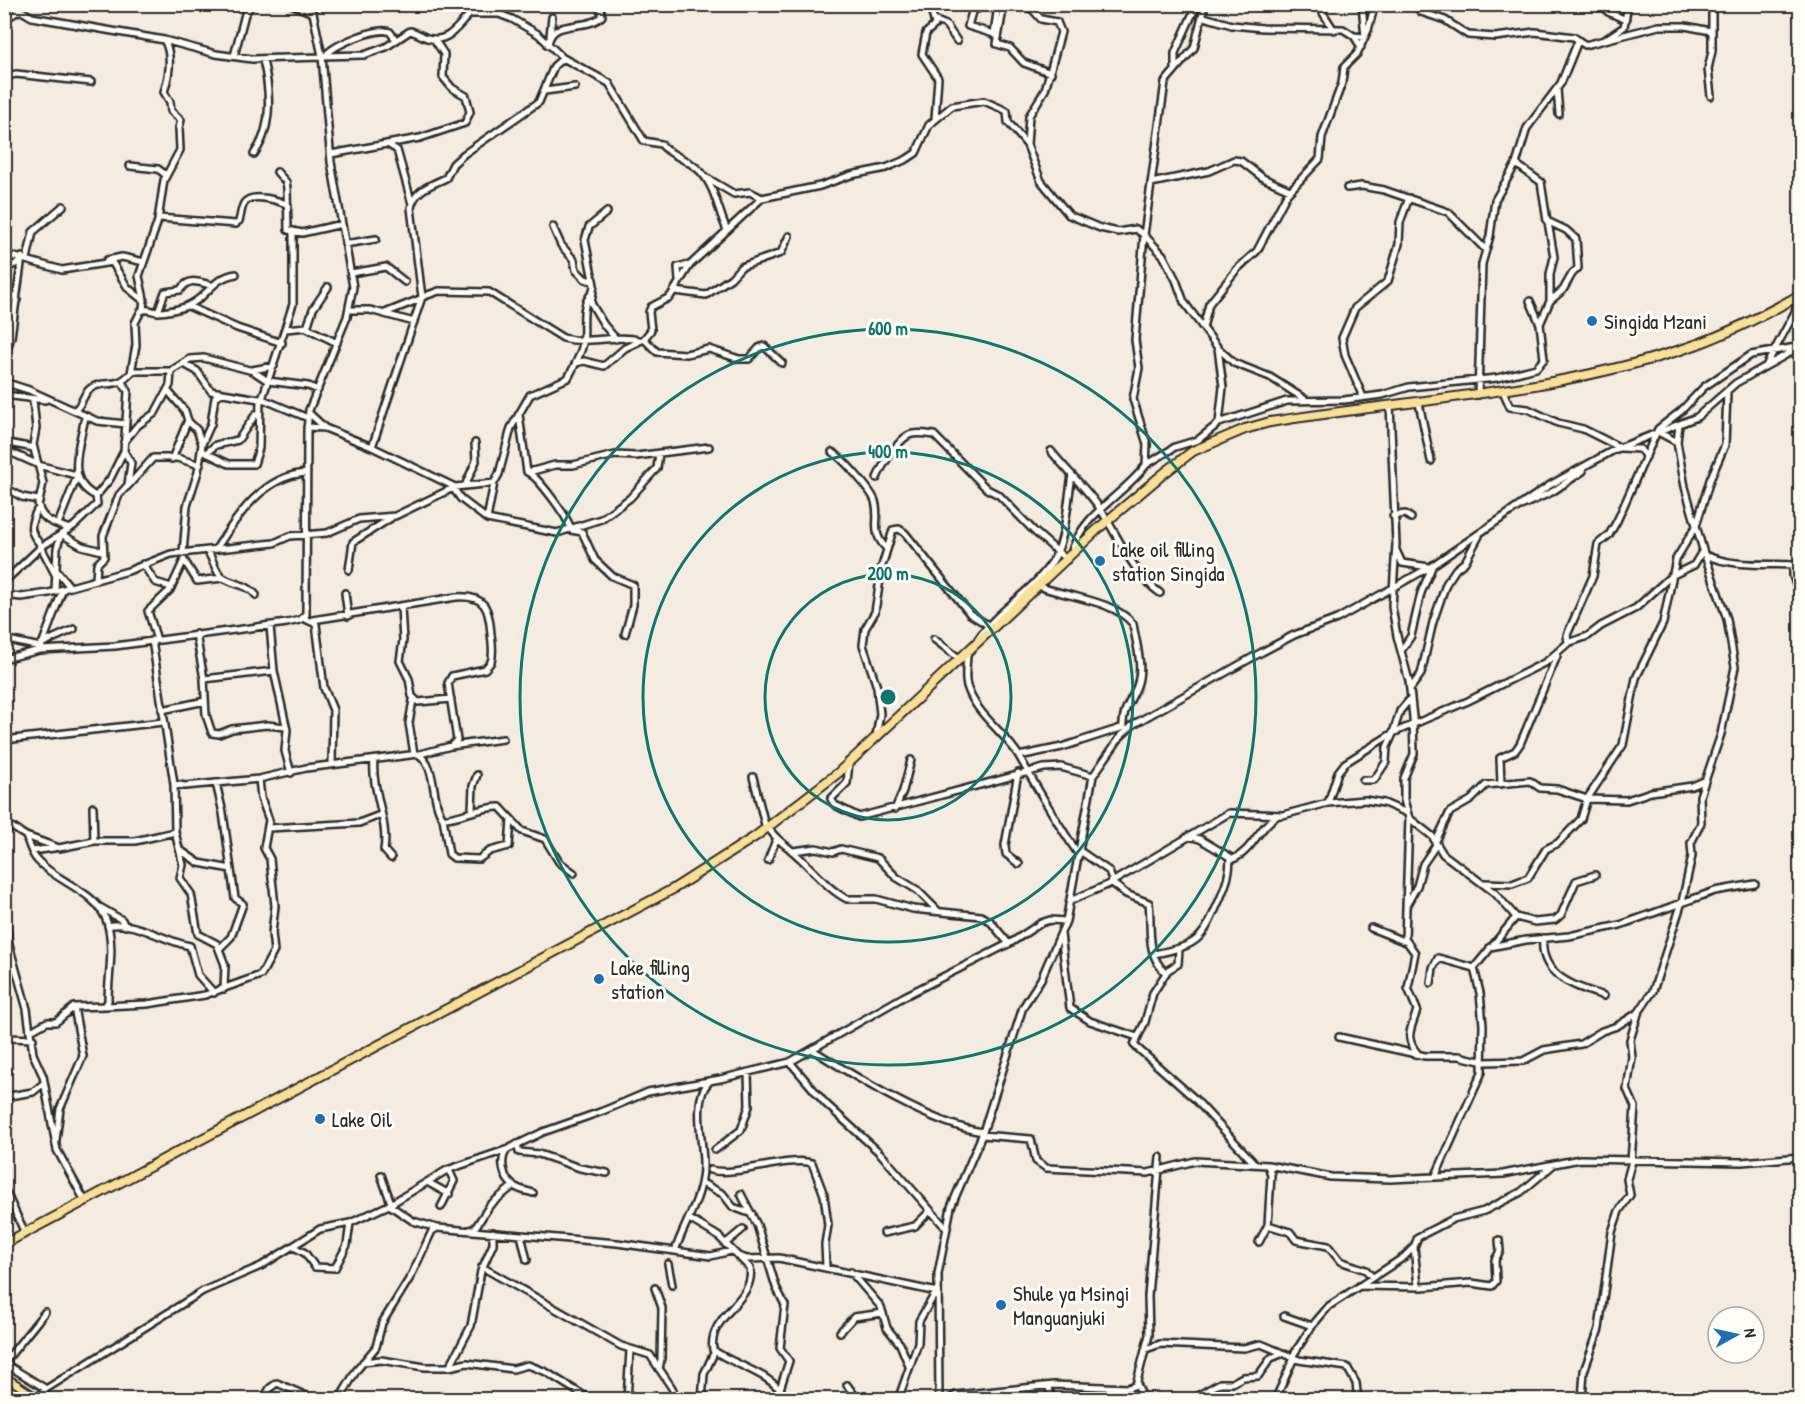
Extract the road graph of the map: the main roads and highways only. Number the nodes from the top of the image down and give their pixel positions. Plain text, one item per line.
1 (1800, 295) edge
2 (4, 1244) edge
3 (4, 1376) edge
4 (39, 1399) edge

1 - 2 highway
3 - 4 main road

